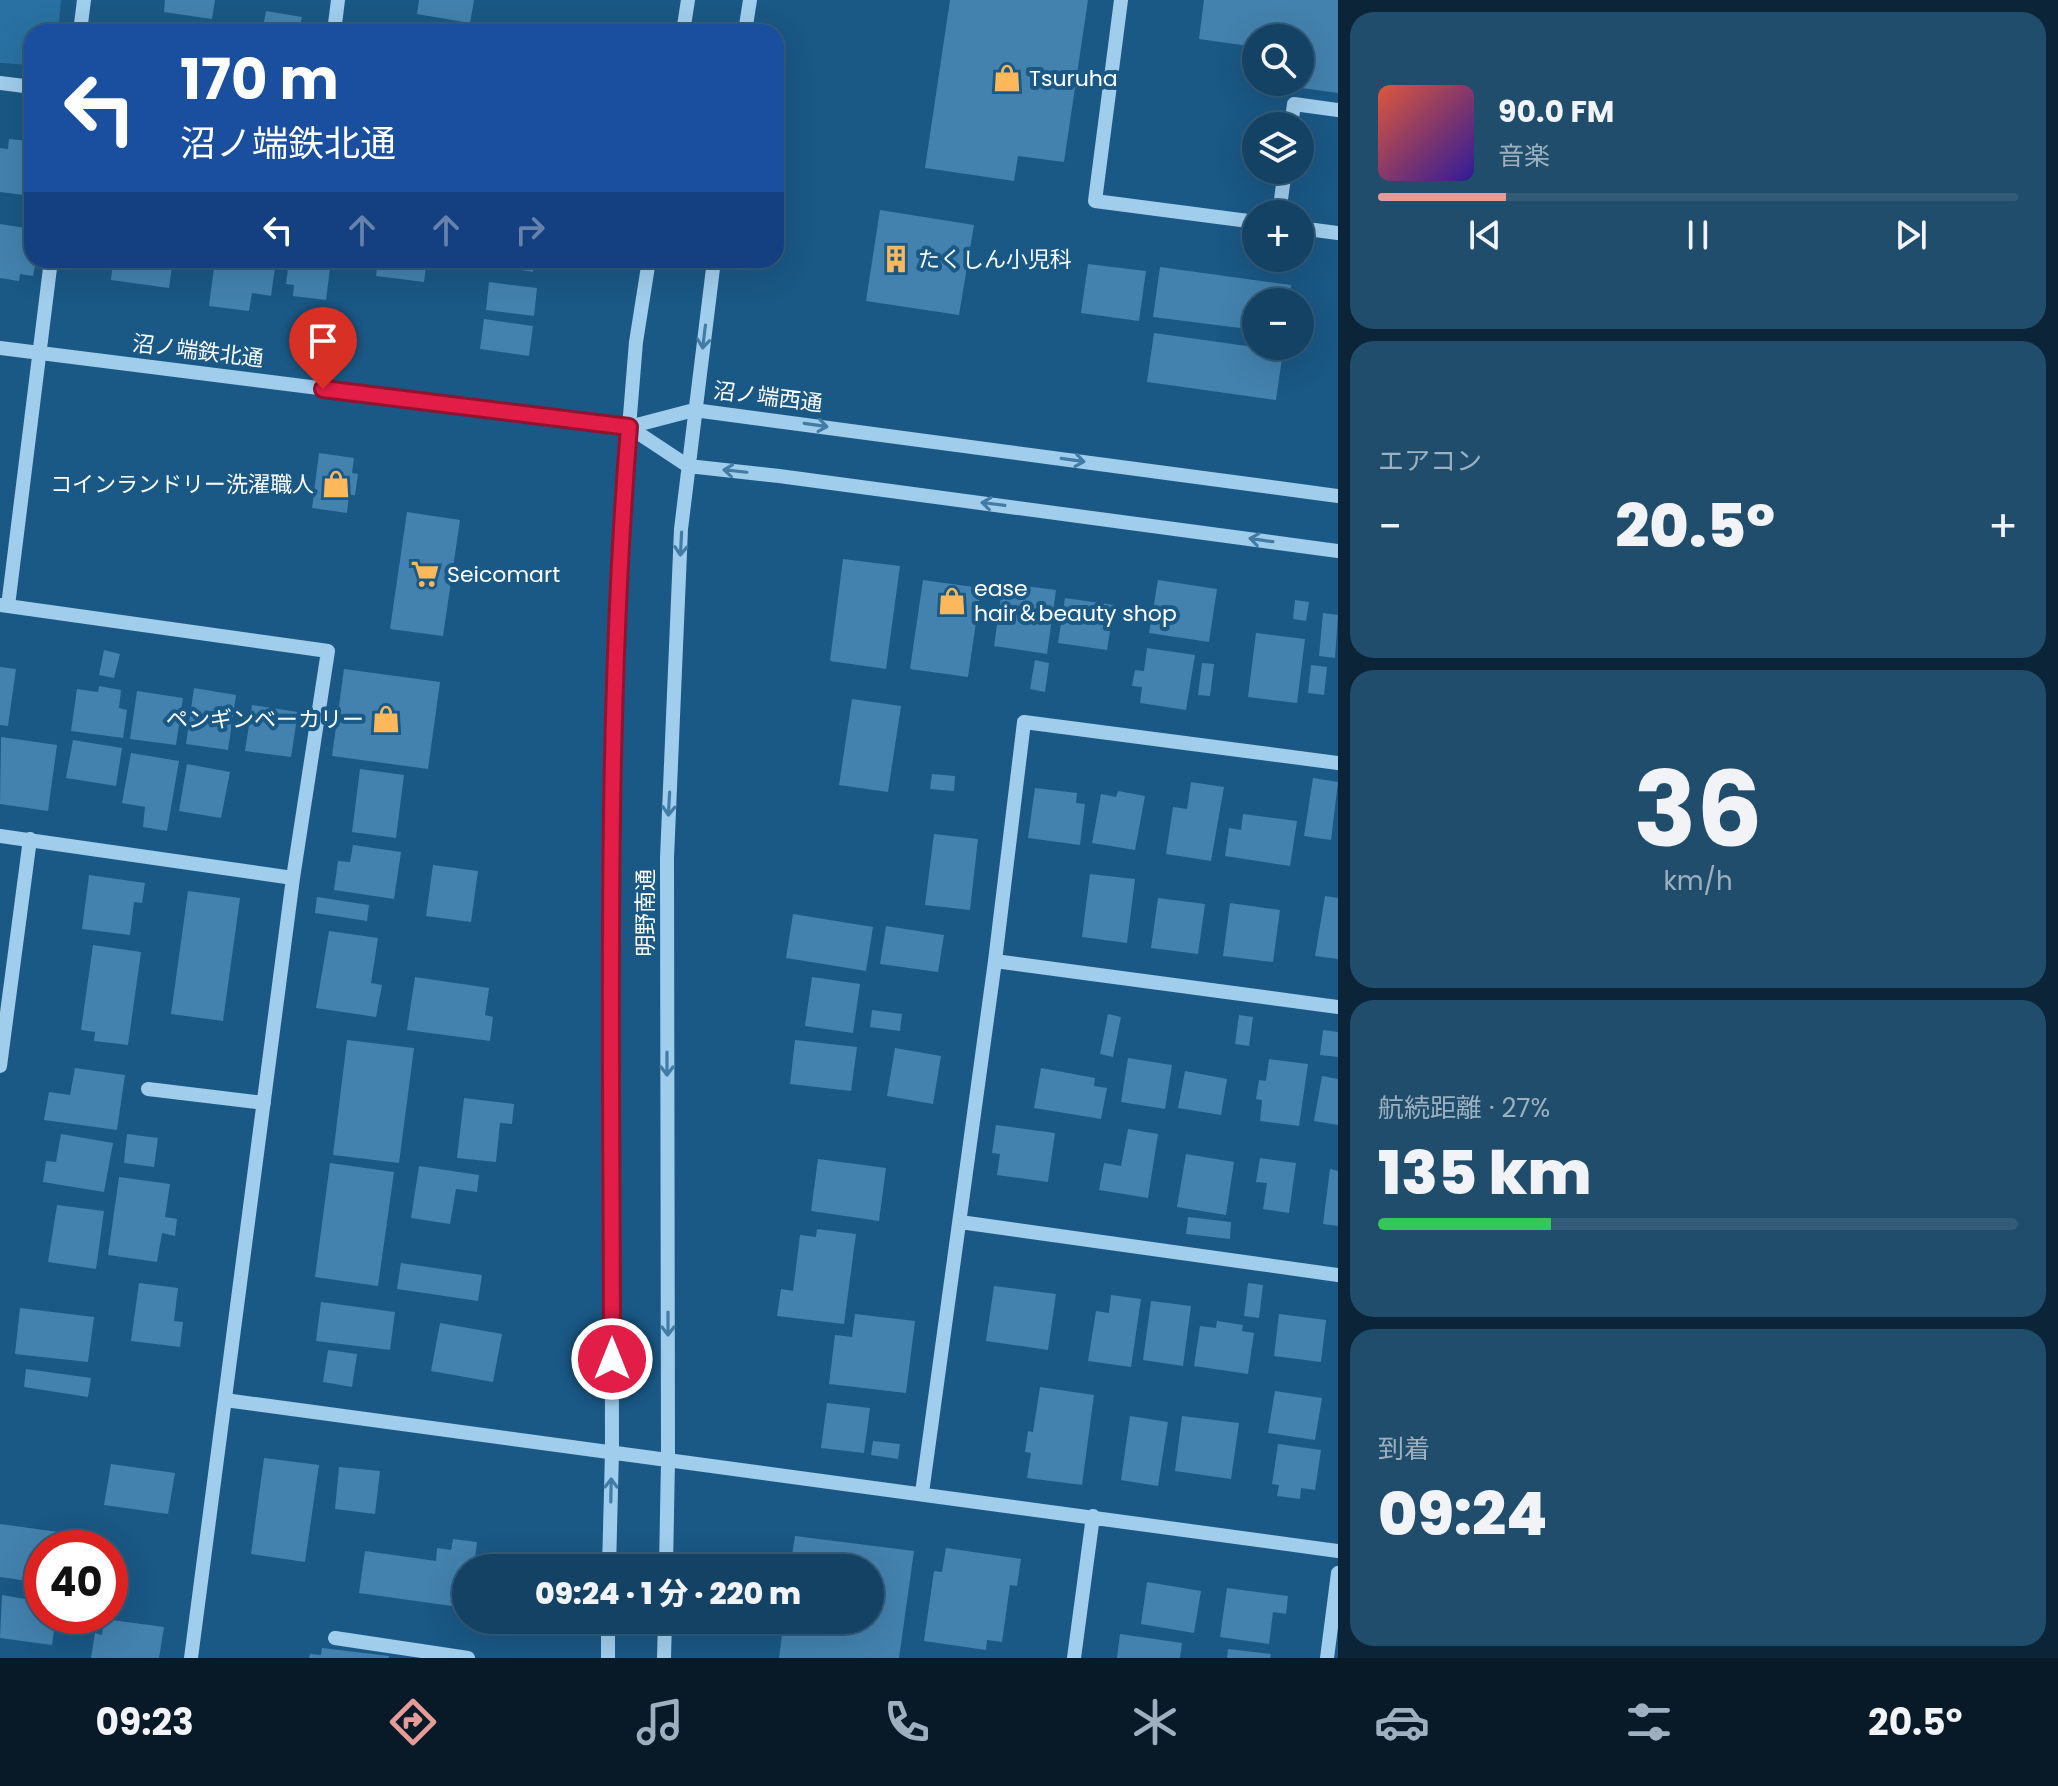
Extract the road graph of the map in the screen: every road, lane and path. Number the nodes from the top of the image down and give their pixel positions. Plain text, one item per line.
1 (84, 0) edge
2 (338, 0) edge
3 (688, 0) edge
4 (750, 0) edge
5 (1121, 0) edge
6 (81, 24) edge
7 (335, 24) edge
8 (684, 24) edge
9 (746, 24) edge
10 (0, 83) edge
11 (24, 86) edge
12 (1338, 110) edge
13 (1293, 112) edge
14 (1242, 220) edge
15 (1314, 230) edge
16 (1338, 233) edge
17 (50, 268) edge
18 (648, 268) edge
19 (713, 268) edge
20 (0, 348) edge
21 (39, 353) junction
22 (694, 410) junction
23 (629, 427) junction
24 (688, 466) junction
25 (1338, 496) edge
26 (1338, 551) edge
27 (4, 606) edge
28 (1338, 763) edge
29 (0, 836) edge
30 (30, 839) junction
31 (293, 878) junction
32 (995, 961) junction
33 (1338, 1007) edge
34 (0, 1066) edge
35 (148, 1089) dead end
36 (264, 1103) junction
37 (960, 1222) junction
38 (1338, 1275) edge
39 (225, 1400) junction
40 (612, 1452) junction
41 (668, 1460) junction
42 (922, 1493) junction
43 (1093, 1516) junction
44 (1338, 1551) edge
45 (609, 1554) edge
46 (666, 1554) edge
47 (1338, 1573) edge
48 (608, 1634) edge
49 (665, 1634) edge
50 (335, 1638) dead end
51 (191, 1658) edge
52 (468, 1658) edge
53 (608, 1658) edge
54 (664, 1658) edge
55 (1074, 1658) edge
56 (1327, 1658) edge

1 - 6 street
2 - 7 street
3 - 8 street
4 - 9 street
5 - 14 street
10 - 11 street
12 - 13 street
15 - 16 street
17 - 21 street
18 - 23 street, 明野南通
19 -> 22 street, 明野南通
20 - 21 street, 沼ノ端鉄北通
21 - 23 street, 沼ノ端鉄北通
21 - 27 street
22 - 23 street, 沼ノ端西通
22 - 24 street, 明野南通
22 -> 25 street, 沼ノ端西通
23 - 24 street
23 - 40 street, 明野南通
26 -> 24 street
24 -> 41 street, 明野南通
27 - 31 street
28 - 32 street
29 - 30 street
30 - 31 street
30 - 34 street
31 - 36 street
32 - 33 street
32 - 37 street
35 - 36 street
36 - 39 street
37 - 38 street
37 - 42 street
39 - 40 street
39 - 51 street
40 - 41 street
45 -> 40 street, 明野南通
41 - 42 street
41 - 46 street, 明野南通
42 - 43 street
43 - 44 street
43 - 55 street
47 - 56 street
48 - 53 street
49 - 54 street
50 - 52 street

